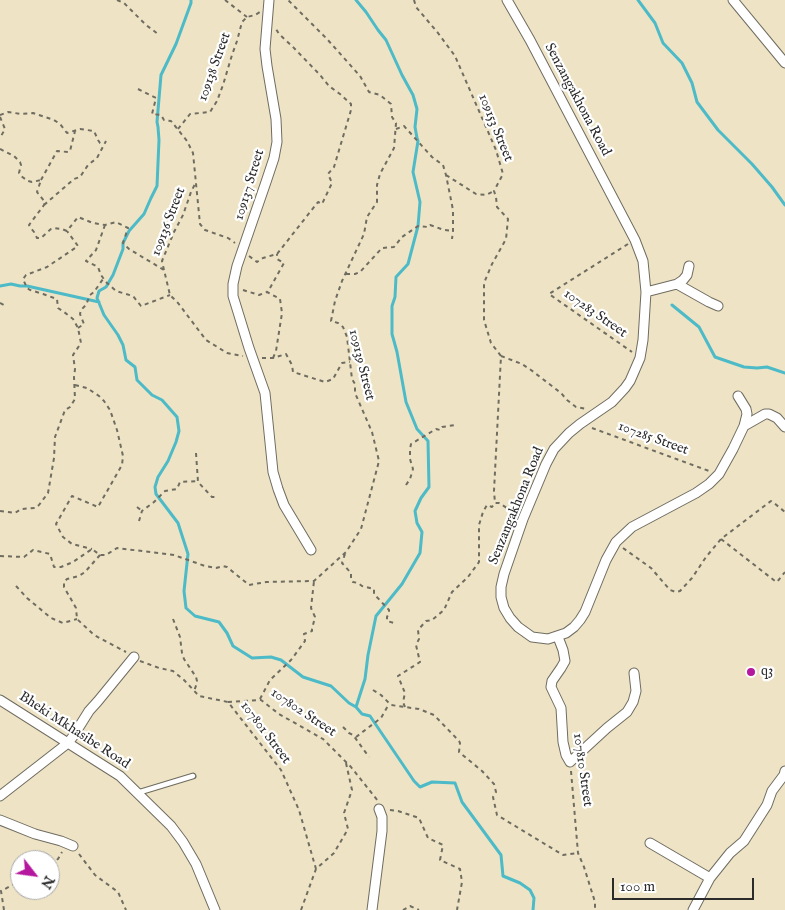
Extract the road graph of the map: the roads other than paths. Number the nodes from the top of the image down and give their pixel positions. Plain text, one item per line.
1 (507, 0) edge
2 (733, 0) edge
3 (268, 8) edge
4 (785, 63) edge
5 (689, 266) dead end
6 (677, 284) junction
7 (646, 292) junction
8 (718, 306) dead end
9 (738, 396) dead end
10 (744, 426) junction
11 (785, 427) edge
12 (311, 550) dead end
13 (558, 637) junction
14 (134, 657) road end
15 (634, 673) dead end
16 (0, 700) edge
17 (68, 743) junction
18 (785, 771) edge
19 (193, 776) dead end
20 (138, 793) junction
21 (0, 796) edge
22 (379, 809) road end
23 (0, 820) edge
24 (650, 843) dead end
25 (70, 844) road end
26 (710, 878) junction
27 (215, 910) edge
28 (372, 910) edge
29 (693, 910) edge

1 - 7 street, Senzangakhona Road
2 - 4 street
3 - 12 street, 109137 Street
5 - 6 street
6 - 7 street
6 - 8 street
7 - 13 street, Senzangakhona Road
9 - 10 street
10 - 11 street
10 - 13 street
13 - 15 street, 107810 Street
14 - 17 street
16 - 17 street, Bheki Mkhasibe Road
17 - 20 street, Bheki Mkhasibe Road
17 - 21 street
18 - 26 street
19 - 20 lane
20 - 27 street, Bheki Mkhasibe Road
22 - 28 street
23 - 25 street
24 - 26 street
26 - 29 street

